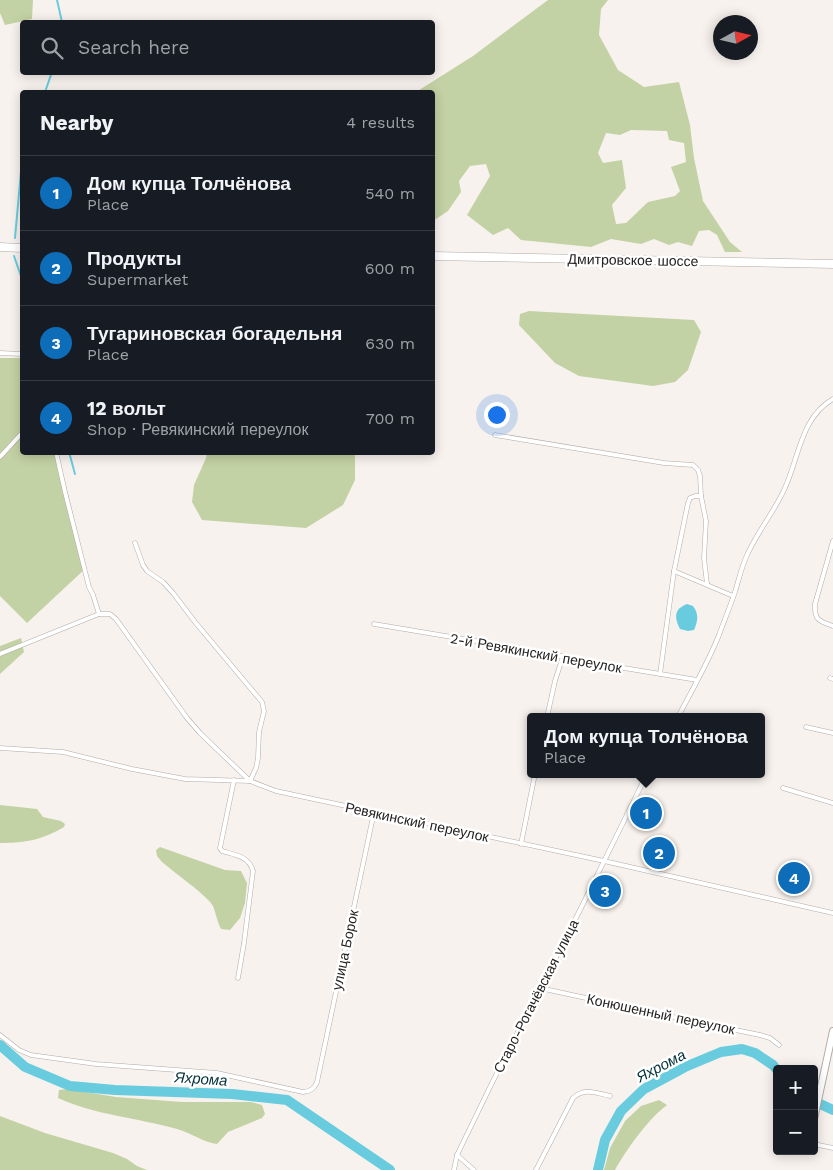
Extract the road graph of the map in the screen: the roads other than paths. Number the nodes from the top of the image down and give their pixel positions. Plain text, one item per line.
1 (0, 247) edge
2 (20, 248) edge
3 (435, 256) edge
4 (833, 264) edge
5 (0, 353) edge
6 (20, 354) edge
7 (833, 399) edge
8 (20, 435) edge
9 (495, 436) dead end
10 (57, 455) edge
11 (0, 456) edge
12 (701, 496) junction
13 (833, 541) edge
14 (135, 543) dead end
15 (674, 571) junction
16 (707, 584) junction
17 (733, 596) junction
18 (99, 614) junction
19 (374, 624) dead end
20 (833, 626) edge
21 (0, 654) edge
22 (563, 656) junction
23 (660, 674) junction
24 (697, 680) junction
25 (548, 713) edge
26 (680, 713) edge
27 (806, 727) dead end
28 (833, 733) edge
29 (0, 748) edge
30 (534, 778) edge
31 (645, 778) edge
32 (234, 780) junction
33 (250, 780) junction
34 (783, 788) dead end
35 (833, 803) edge
36 (374, 812) junction
37 (521, 844) junction
38 (604, 862) junction
39 (833, 913) edge
40 (238, 978) dead end
41 (540, 988) junction
42 (833, 1031) edge
43 (0, 1035) edge
44 (779, 1045) dead end
45 (610, 1096) dead end
46 (816, 1110) edge
47 (818, 1145) edge
48 (833, 1148) edge
49 (457, 1155) junction
50 (454, 1170) edge
51 (474, 1170) edge
52 (536, 1170) edge

1 - 2 highway
3 - 4 highway, Дмитровское шоссе
5 - 6 street
7 - 17 street
8 - 11 street
9 - 12 street
10 - 18 street
12 - 15 street
12 - 16 street
13 - 20 street
14 - 33 street
15 - 16 street
15 - 23 street
16 - 17 street
17 - 24 street
18 - 21 street
18 - 33 street
19 - 22 street, 2-й Ревякинский переулок
22 - 23 street, 2-й Ревякинский переулок
22 - 25 street
23 - 24 street, 2-й Ревякинский переулок
24 - 26 street
27 - 28 street
29 - 32 street, Ревякинский переулок
30 - 37 street
31 - 38 street, Старо-Рогачёвская улица
32 - 33 street, Ревякинский переулок
32 - 40 street
33 - 36 street, Ревякинский переулок
34 - 35 street
36 - 37 street, Ревякинский переулок
36 - 43 street, улица Борок
37 - 38 street, Ревякинский переулок
38 - 39 street, Ревякинский переулок
38 - 41 street, Старо-Рогачёвская улица
41 - 44 street, Конюшенный переулок
41 - 49 street, Старо-Рогачёвская улица
42 - 46 main road
45 - 52 street
47 - 48 street
49 - 50 street, Старо-Рогачёвская улица
49 - 51 street

